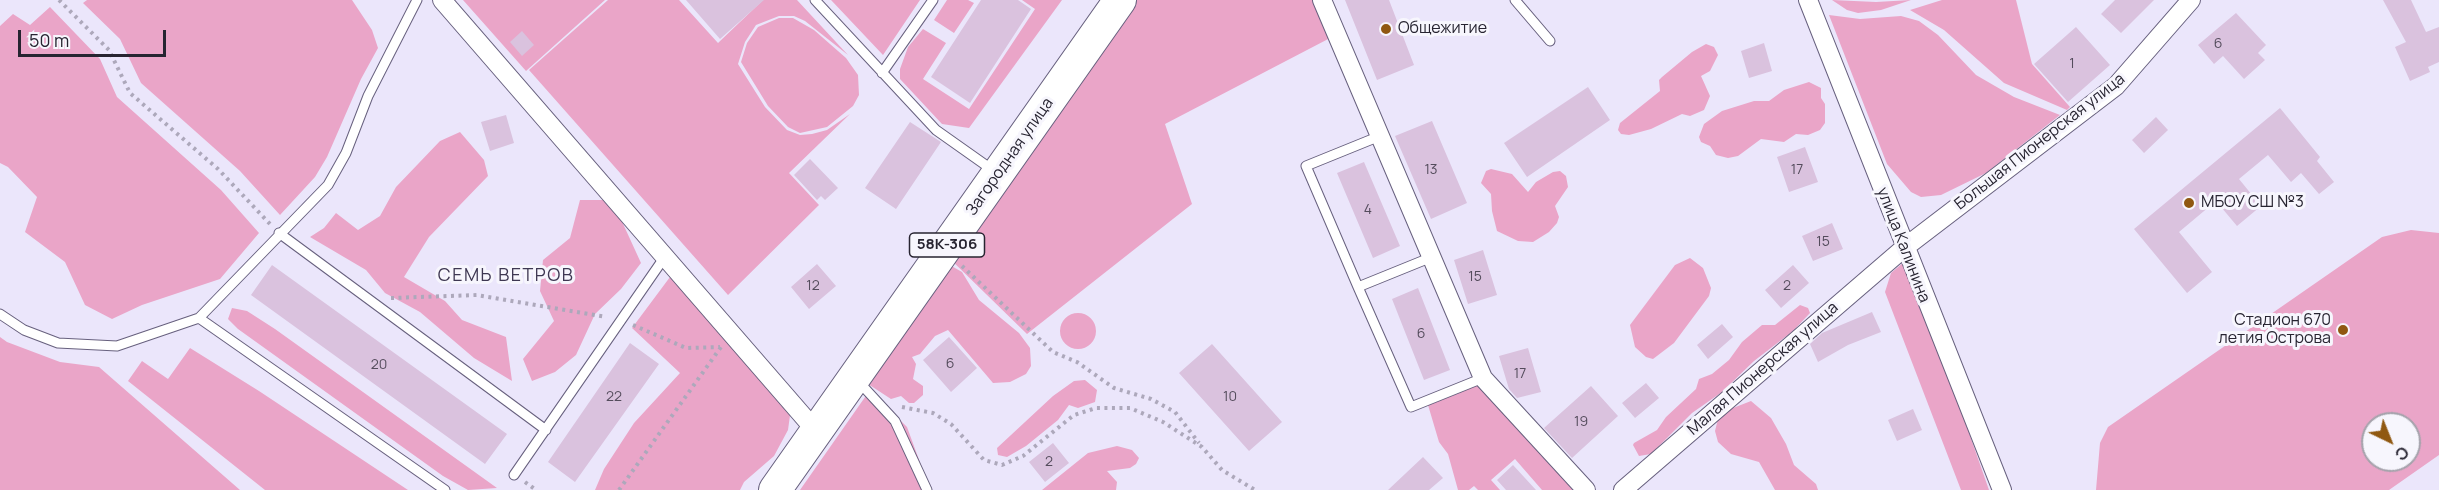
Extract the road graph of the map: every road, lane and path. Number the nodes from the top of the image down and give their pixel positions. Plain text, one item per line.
1 (59, 0) edge
2 (417, 0) edge
3 (442, 0) edge
4 (815, 0) edge
5 (933, 0) edge
6 (1120, 0) edge
7 (1322, 0) edge
8 (1515, 0) edge
9 (1808, 0) edge
10 (2191, 0) edge
11 (1550, 41) dead end
12 (882, 73) junction
13 (1380, 136) junction
14 (998, 174) junction
15 (279, 233) junction
16 (1904, 248) junction
17 (944, 249) junction
18 (1432, 257) junction
19 (664, 258) junction
20 (1358, 287) junction
21 (369, 299) junction
22 (0, 314) edge
23 (200, 318) junction
24 (623, 320) junction
25 (729, 330) junction
26 (721, 347) junction
27 (752, 356) junction
28 (854, 377) junction
29 (1483, 378) junction
30 (880, 405) junction
31 (546, 430) junction
32 (816, 431) junction
33 (1202, 447) junction
34 (514, 475) dead end
35 (445, 490) edge
36 (619, 490) edge
37 (775, 490) edge
38 (927, 490) edge
39 (1255, 490) edge
40 (1587, 490) edge
41 (1623, 490) edge
42 (2002, 490) edge

1 - 15 path
2 - 15 lane
3 - 19 street
4 - 12 lane
5 - 12 lane
6 - 14 highway, Загородная улица / 58К-306
7 - 13 street
8 - 11 lane
9 - 16 street, улица Калинина
10 - 16 street, Большая Пионерская улица
12 - 14 lane
13 - 18 street
13 - 20 lane
14 - 17 highway, Загородная улица / 58К-306
15 - 21 lane
15 - 23 lane
16 - 41 street, Малая Пионерская улица
16 - 42 street, улица Калинина
17 - 28 highway, Загородная улица / 58К-306
17 - 33 path
18 - 20 lane
18 - 29 street
19 - 24 lane
19 - 25 street
20 - 29 lane
21 - 24 path
21 - 31 lane
22 - 23 lane
23 - 35 lane
24 - 26 path
24 - 31 lane
25 - 26 path
25 - 27 street
26 - 27 path
26 - 36 path
27 - 32 street
28 - 30 lane
28 - 32 highway, Загородная улица / 58К-306
29 - 40 street
30 - 33 path
30 - 38 lane
31 - 34 lane
32 - 37 highway, Загородная улица / 58К-306
33 - 39 path

